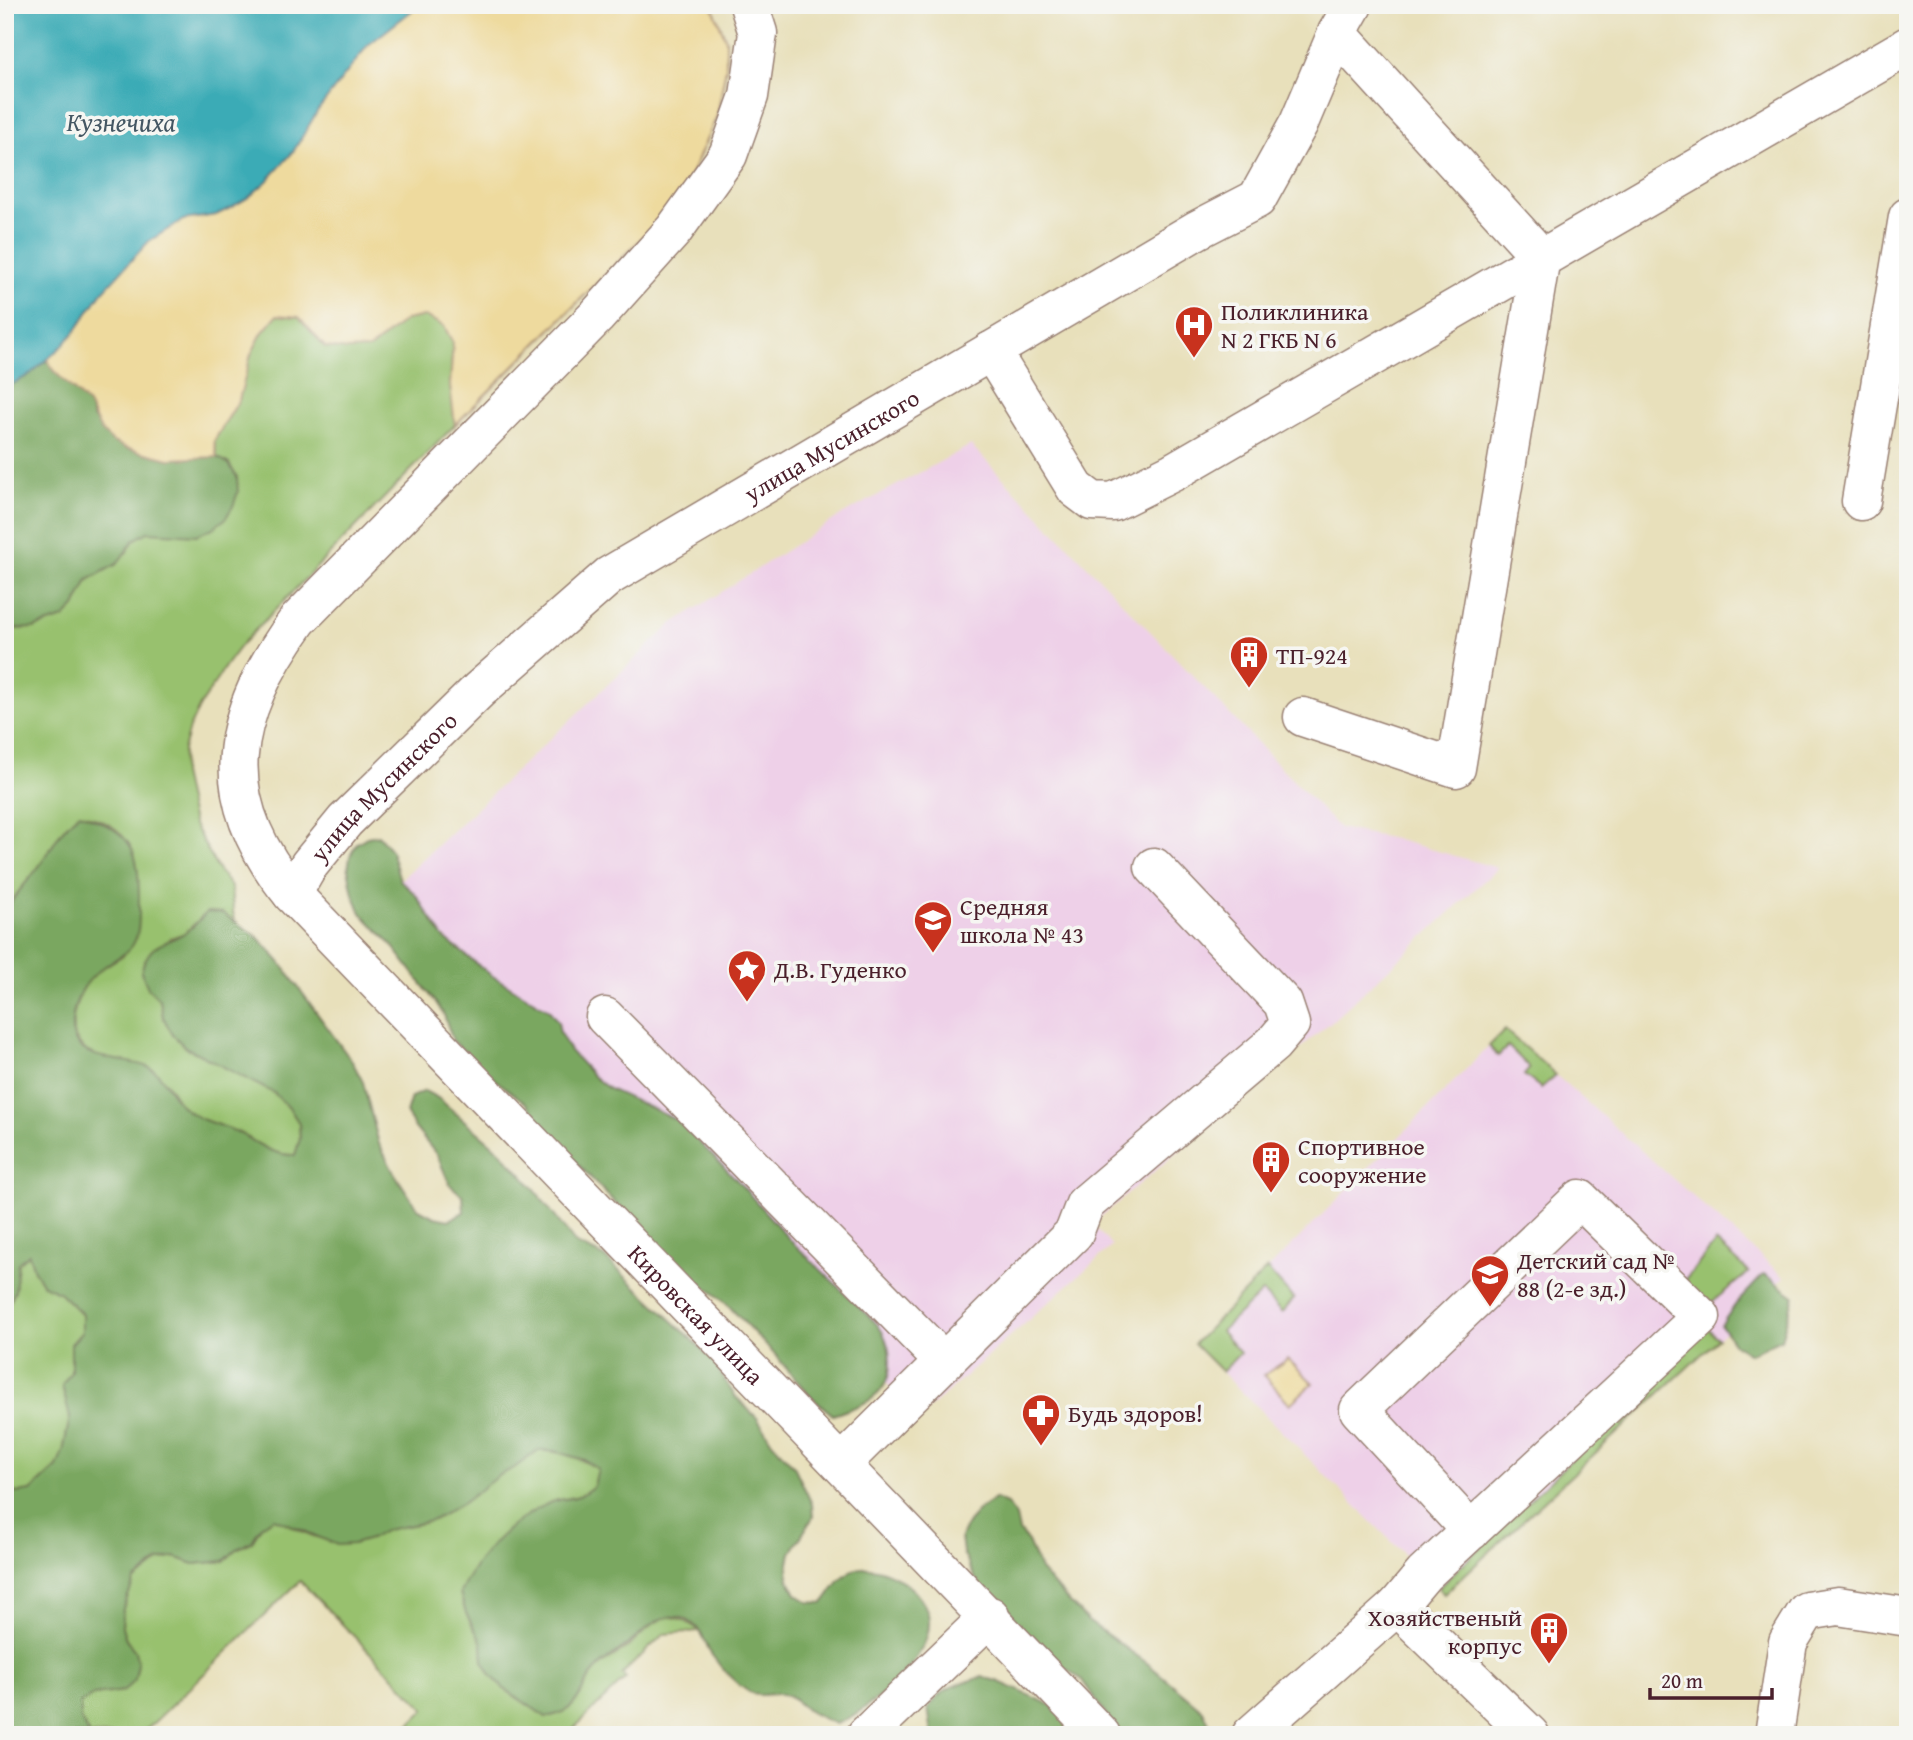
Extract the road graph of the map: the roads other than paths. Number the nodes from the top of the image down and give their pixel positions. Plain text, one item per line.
1 (749, 5) edge
2 (1345, 19) edge
3 (1908, 46) edge
4 (1908, 217) edge
5 (1541, 257) junction
6 (991, 351) junction
7 (1861, 501) dead end
8 (1303, 717) dead end
9 (1154, 867) dead end
10 (292, 894) junction
11 (605, 1017) dead end
12 (943, 1361) junction
13 (841, 1464) junction
14 (1471, 1531) junction
15 (1397, 1606) junction
16 (989, 1616) junction
17 (1908, 1617) edge
18 (866, 1735) edge
19 (1101, 1735) edge
20 (1251, 1735) edge
21 (1530, 1735) edge
22 (1774, 1735) edge

1 - 10 street, Кировская улица
2 - 5 street
2 - 6 street, улица Мусинского
3 - 5 street
4 - 7 street
5 - 6 street
5 - 8 street
6 - 10 street, улица Мусинского
9 - 12 street
10 - 13 street, Кировская улица
11 - 12 street
12 - 13 street
13 - 16 street, Кировская улица
14 - 14 street
14 - 15 street
15 - 20 street
15 - 21 street
16 - 18 street
16 - 19 street, Кировская улица
17 - 22 street

